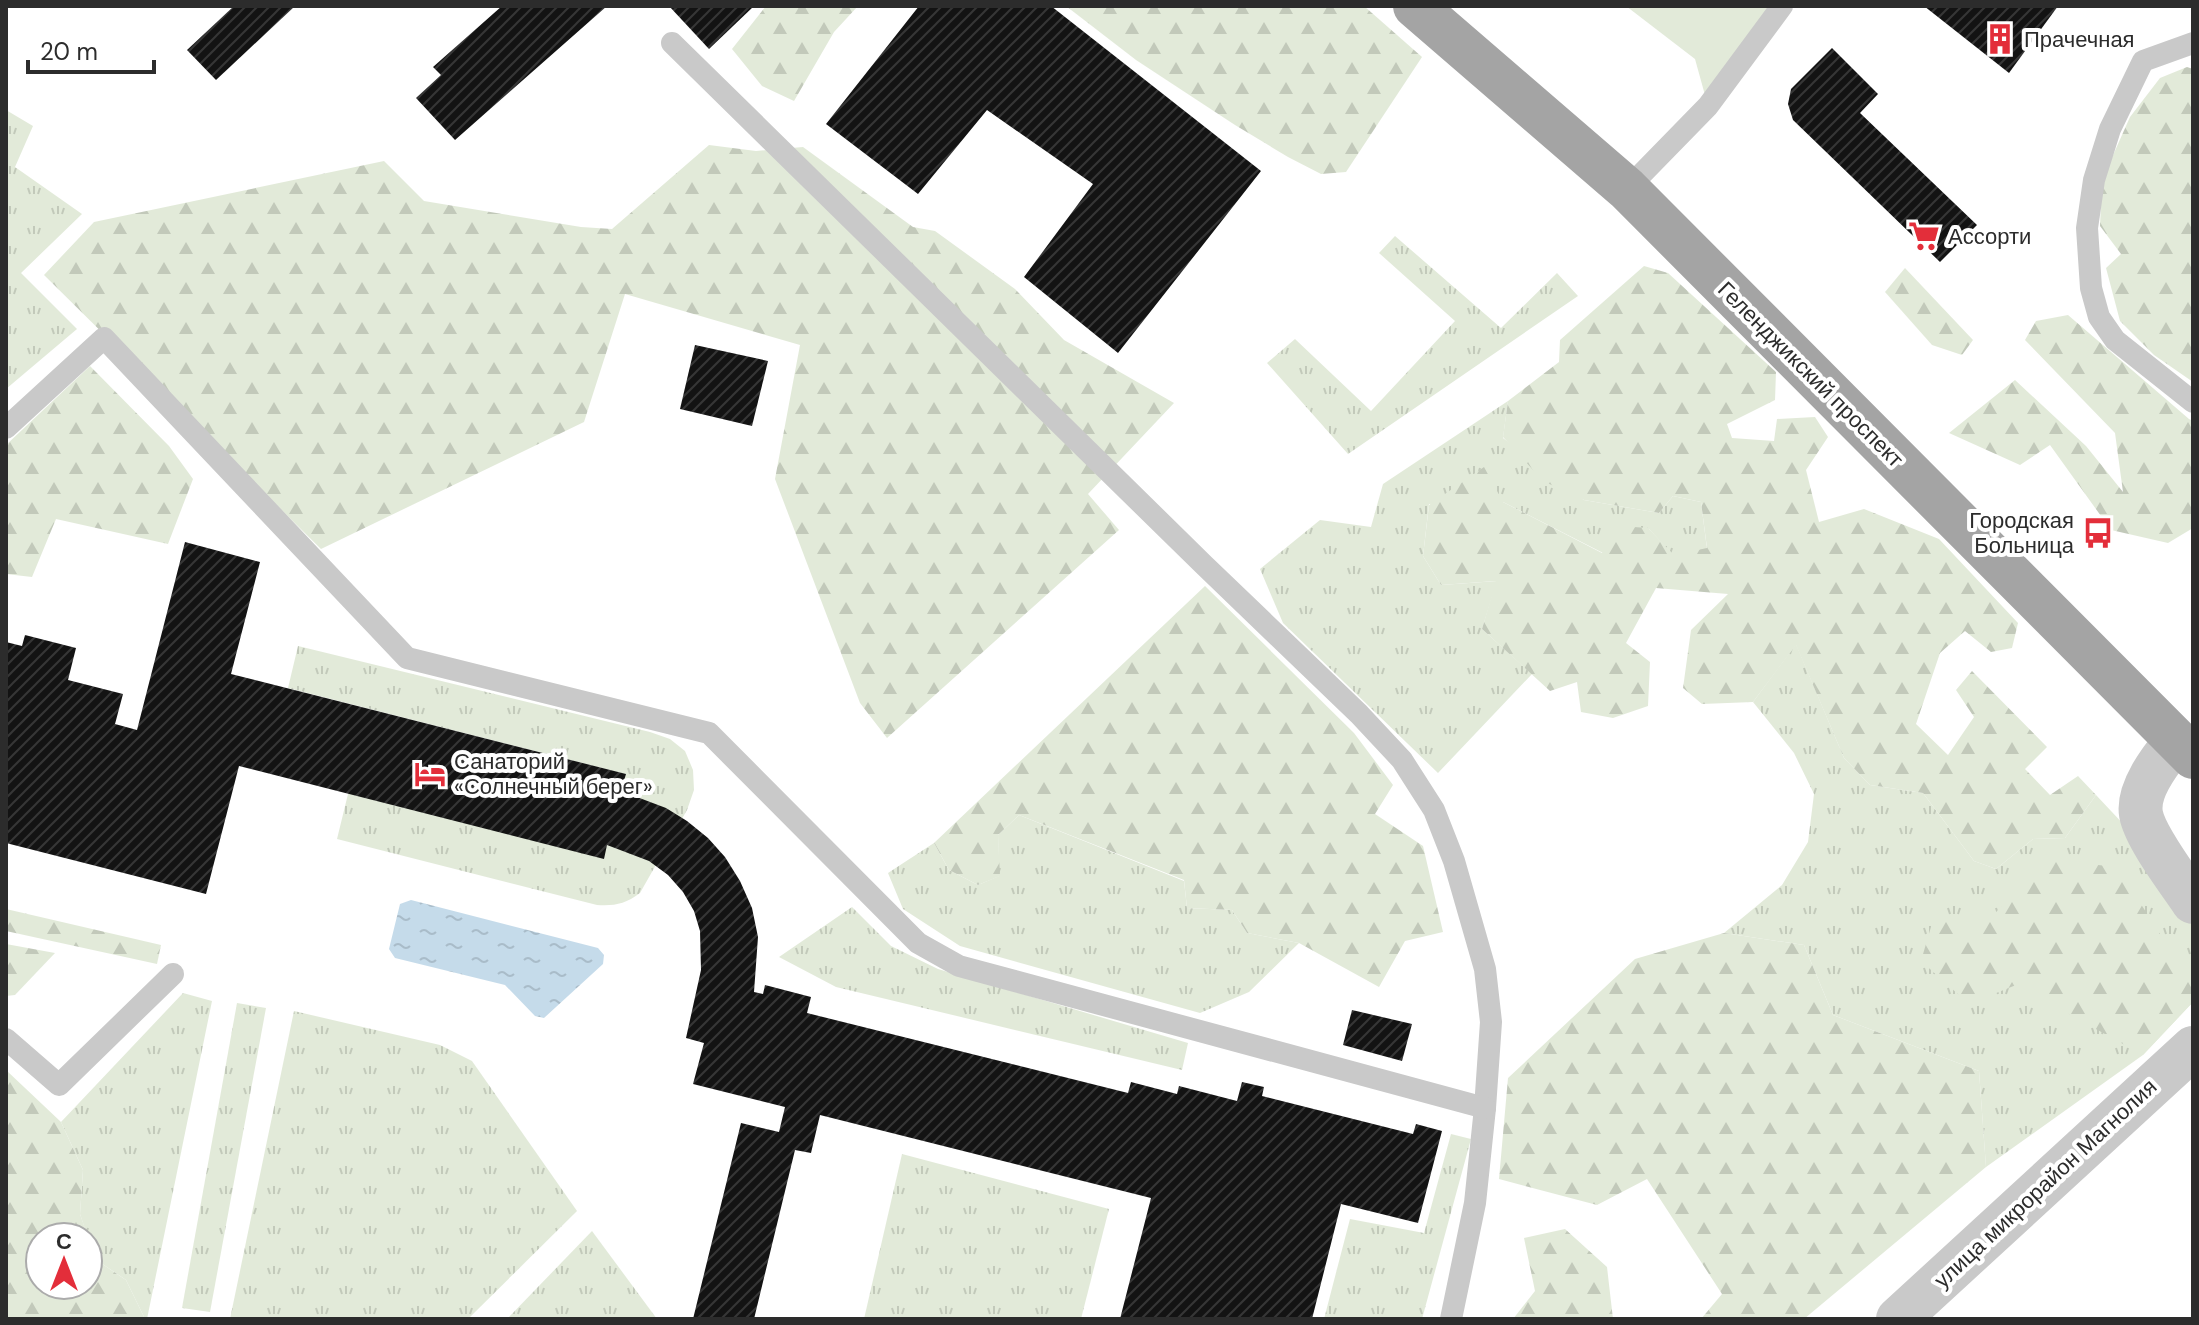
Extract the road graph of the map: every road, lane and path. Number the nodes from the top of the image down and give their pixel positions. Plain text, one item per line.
1 (1415, 6) edge
2 (1782, 6) edge
3 (672, 43) dead end
4 (2193, 43) edge
5 (1627, 189) junction
6 (2193, 402) edge
7 (6, 428) edge
8 (2187, 741) edge
9 (2193, 902) edge
10 (173, 974) dead end
11 (6, 1039) edge
12 (2193, 1048) edge
13 (1485, 1108) junction
14 (1451, 1319) edge
15 (1898, 1319) edge

1 - 5 main road, Геленджикский проспект
2 - 5 lane
3 - 13 lane
4 - 6 lane
5 - 8 main road, Геленджикский проспект
7 - 13 lane
8 - 9 street
10 - 11 lane
12 - 15 street, улица микрорайон Магнолия
13 - 14 lane

